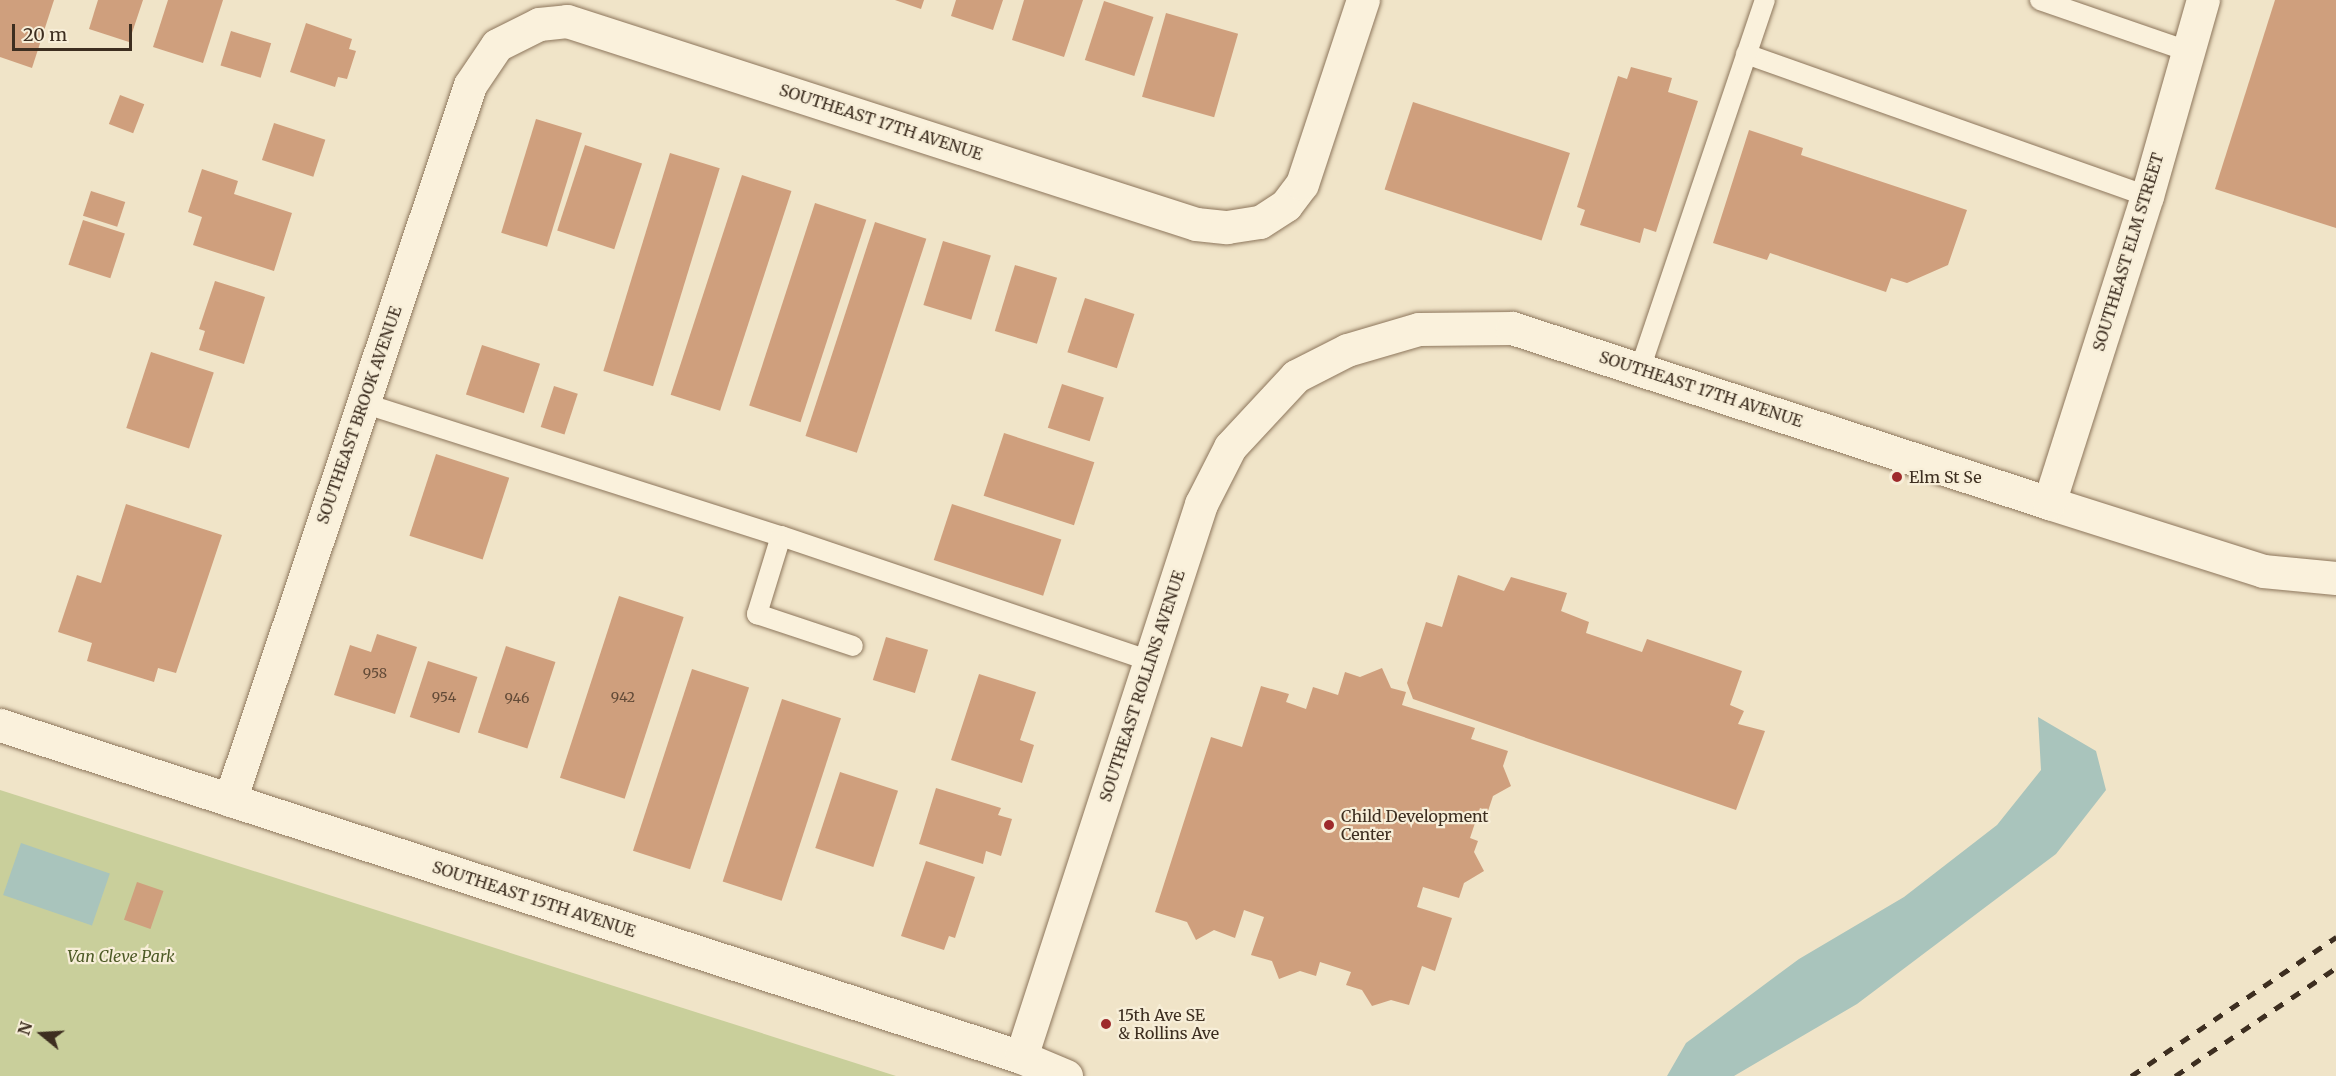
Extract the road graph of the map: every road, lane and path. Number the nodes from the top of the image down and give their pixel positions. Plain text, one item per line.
1 (1363, 0) edge
2 (1765, 0) edge
3 (2040, 0) edge
4 (2204, 0) edge
5 (505, 40) joint
6 (2187, 51) junction
7 (1746, 54) junction
8 (2147, 196) junction
9 (1347, 350) joint
10 (1640, 369) junction
11 (363, 404) junction
12 (2049, 503) junction
13 (781, 536) junction
14 (2336, 578) edge
15 (854, 646) dead end
16 (1150, 661) junction
17 (0, 725) edge
18 (230, 800) junction
19 (1018, 1066) edge
20 (1066, 1076) edge

1 - 5 street, SOUTHEAST 17TH AVENUE
2 - 7 lane
3 - 6 lane
4 - 6 street, SOUTHEAST ELM STREET
5 - 11 street, SOUTHEAST BROOK AVENUE
6 - 8 street, SOUTHEAST ELM STREET
7 - 8 lane
7 - 10 lane
8 - 12 street, SOUTHEAST ELM STREET
9 - 10 street, SOUTHEAST 17TH AVENUE
9 - 16 street, SOUTHEAST ROLLINS AVENUE
10 - 12 street, SOUTHEAST 17TH AVENUE
11 - 13 lane
11 - 18 street, SOUTHEAST BROOK AVENUE
12 - 14 street, SOUTHEAST 17TH AVENUE
13 - 15 lane
13 - 16 lane
16 - 19 street, SOUTHEAST ROLLINS AVENUE
17 - 18 street, SOUTHEAST 15TH AVENUE
18 - 19 street, SOUTHEAST 15TH AVENUE
19 - 20 street, SOUTHEAST 15TH AVENUE

